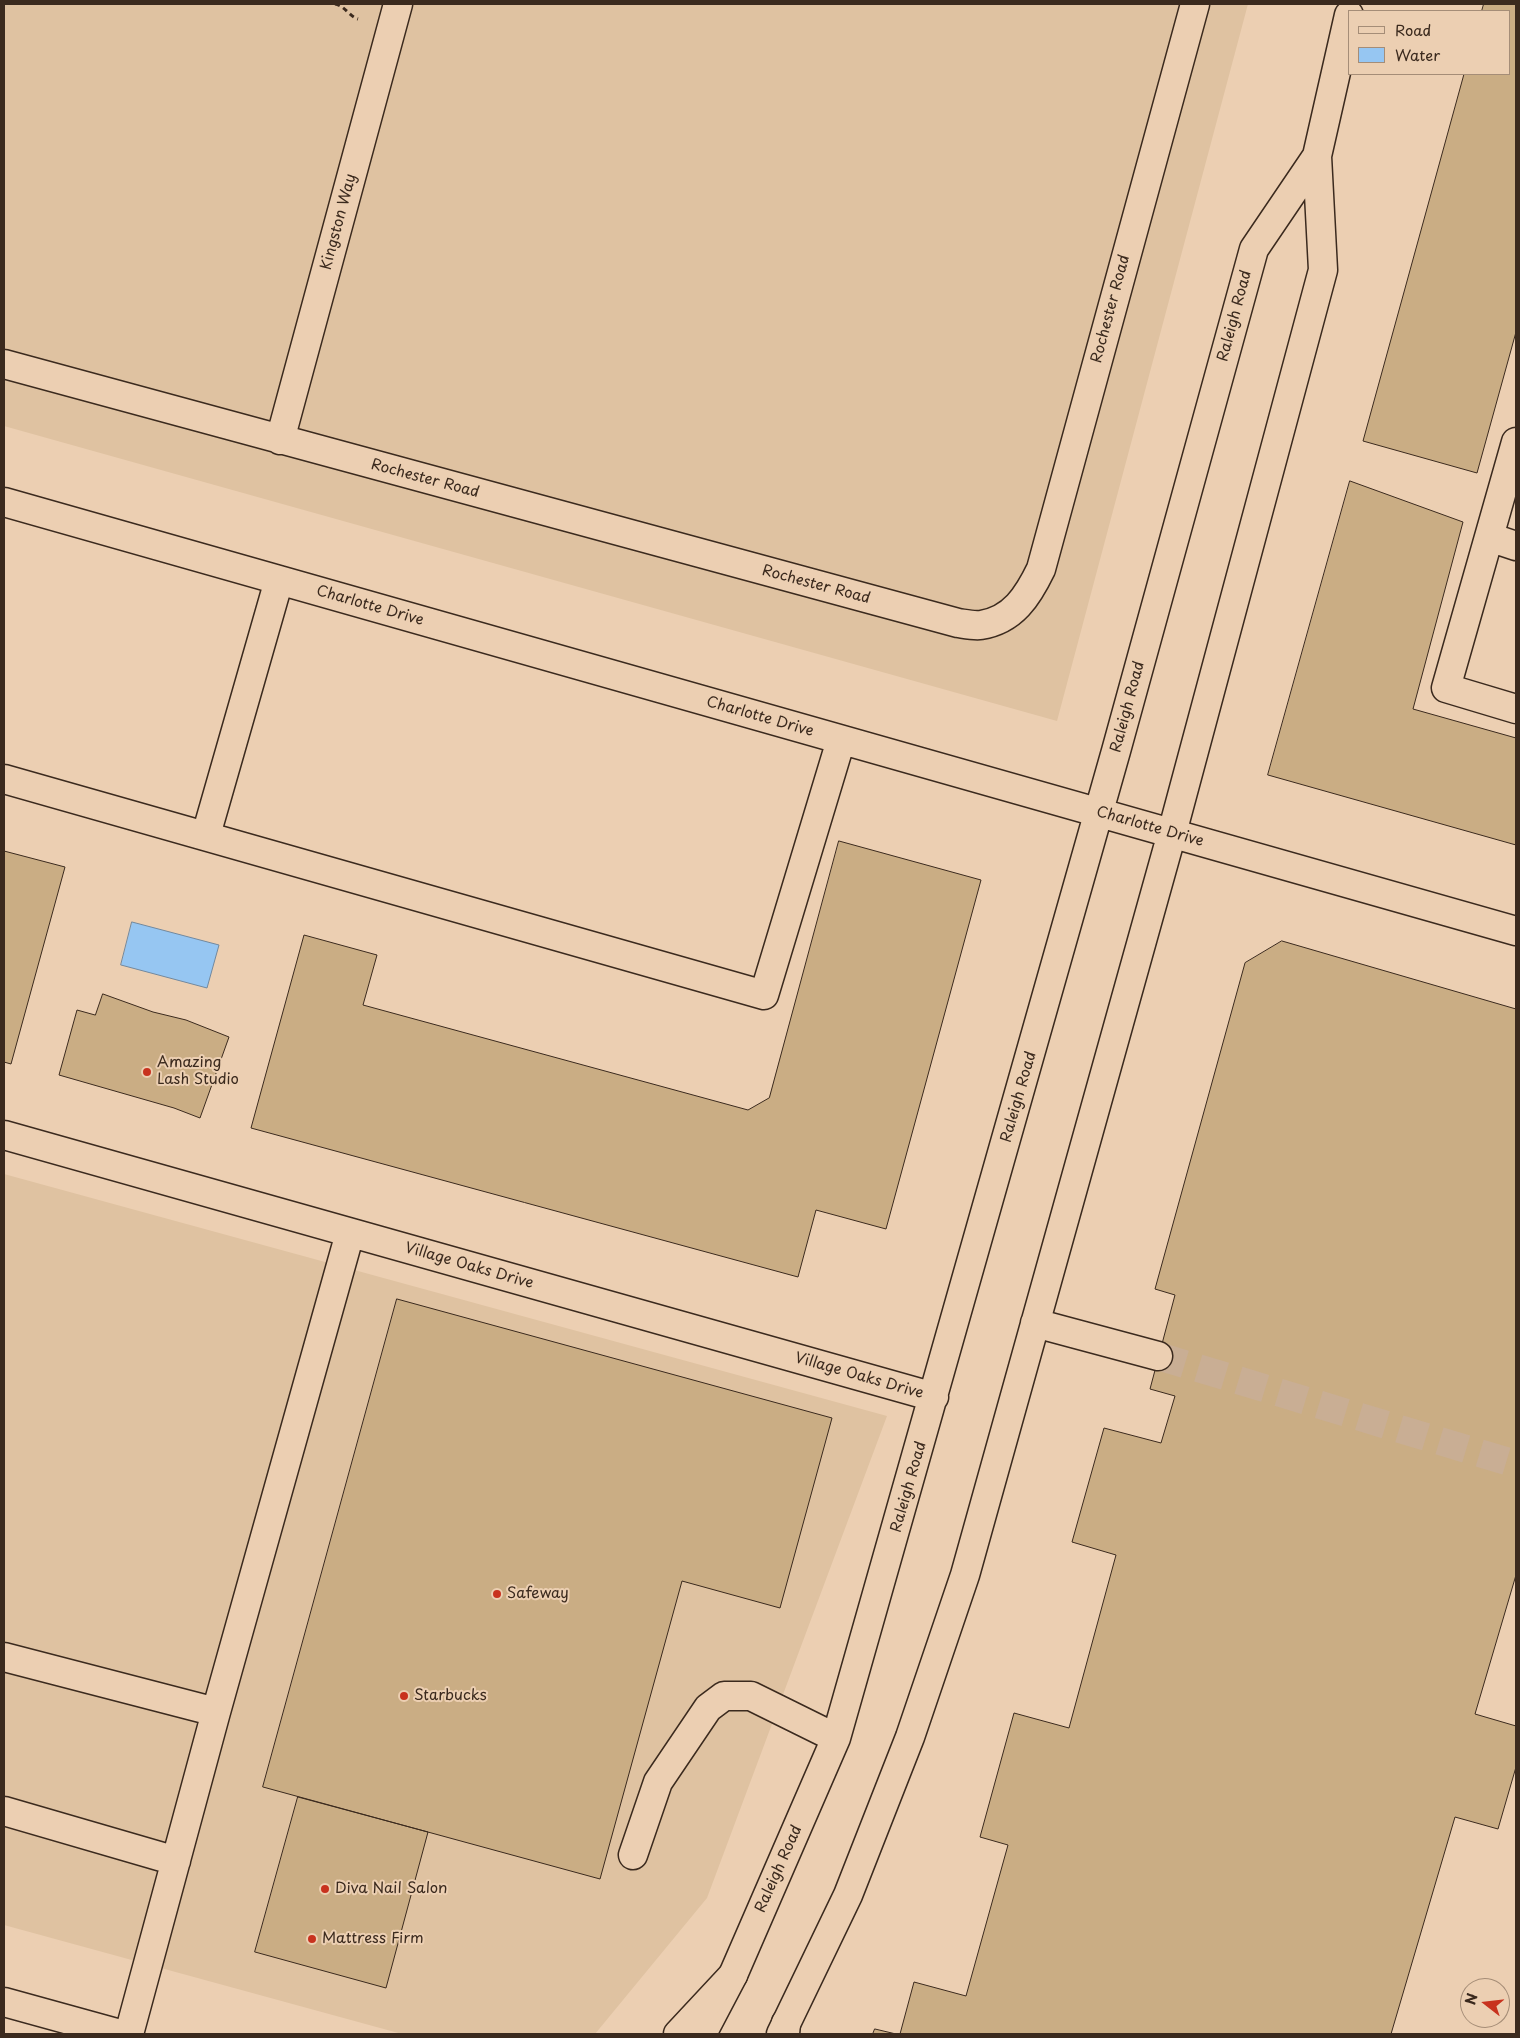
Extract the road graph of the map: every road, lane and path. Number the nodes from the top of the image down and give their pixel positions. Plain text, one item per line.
1 (335, 4) edge
2 (398, 4) edge
3 (1195, 4) edge
4 (360, 19) dead end
5 (1348, 20) edge
6 (1318, 156) junction
7 (4, 364) edge
8 (280, 440) junction
9 (1516, 442) edge
10 (4, 502) edge
11 (1489, 537) junction
12 (1516, 546) edge
13 (279, 580) junction
14 (1516, 709) edge
15 (842, 740) junction
16 (4, 778) edge
17 (1098, 812) junction
18 (1172, 833) junction
19 (206, 836) junction
20 (1516, 931) edge
21 (4, 1135) edge
22 (350, 1233) junction
23 (1035, 1323) junction
24 (1158, 1356) tunnel mouth
25 (934, 1397) junction
26 (4, 1657) edge
27 (216, 1712) junction
28 (836, 1738) junction
29 (4, 1812) edge
30 (633, 1855) dead end
31 (176, 1861) junction
32 (732, 1975) junction
33 (4, 2002) edge
34 (784, 2031) edge
35 (120, 2034) edge
36 (129, 2034) edge
37 (678, 2034) edge
38 (702, 2034) edge

1 - 4 path
2 - 8 street, Kingston Way
3 - 8 street, Rochester Road
5 - 6 street, Raleigh Road
6 - 17 street, Raleigh Road
6 - 18 street, Raleigh Road
7 - 8 street, Rochester Road
9 - 11 street
10 - 13 street, Charlotte Drive
11 - 12 street
11 - 14 street
13 - 15 street, Charlotte Drive
13 - 19 street
15 - 17 street, Charlotte Drive
15 - 19 street
16 - 19 street
17 - 18 street, Charlotte Drive
17 - 25 street, Raleigh Road
18 - 20 street, Charlotte Drive
18 - 23 street, Raleigh Road
21 - 22 street, Village Oaks Drive
22 - 25 street, Village Oaks Drive
22 - 27 street
23 - 24 street
23 - 34 street, Raleigh Road
25 - 28 street, Raleigh Road
26 - 27 street
27 - 31 street
28 - 30 street
28 - 32 street, Raleigh Road
29 - 31 street
31 - 36 street
32 - 37 street
32 - 38 street, Raleigh Road
33 - 35 street

